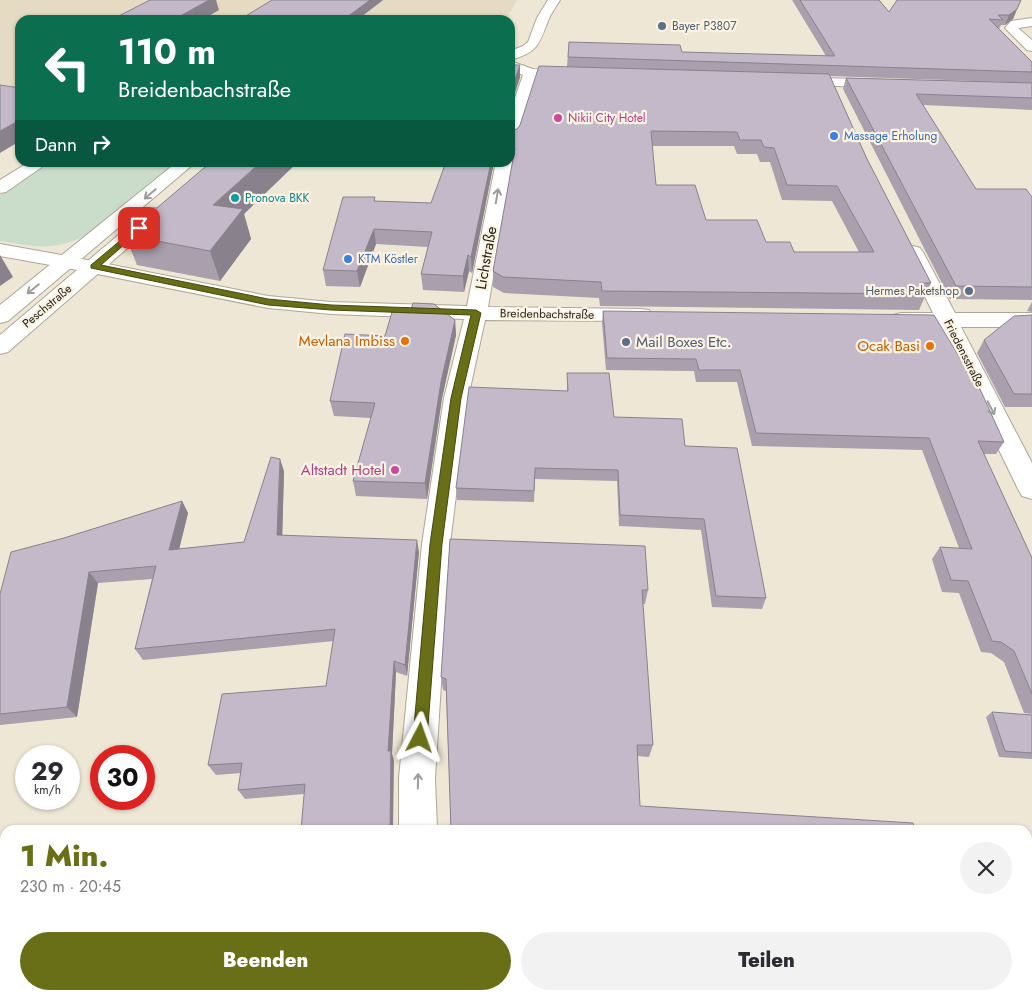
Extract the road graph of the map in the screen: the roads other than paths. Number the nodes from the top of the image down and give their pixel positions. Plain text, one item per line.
1 (552, 2) edge
2 (1032, 22) edge
3 (1032, 47) edge
4 (515, 54) edge
5 (515, 67) edge
6 (532, 73) junction
7 (586, 74) edge
8 (782, 81) edge
9 (899, 84) edge
10 (515, 120) edge
11 (33, 167) edge
12 (182, 167) edge
13 (503, 167) edge
14 (0, 188) edge
15 (169, 202) edge
16 (903, 234) edge
17 (0, 250) edge
18 (67, 262) junction
19 (94, 267) junction
20 (476, 313) junction
21 (0, 316) edge
22 (662, 316) edge
23 (878, 319) edge
24 (947, 320) junction
25 (1032, 320) edge
26 (0, 347) edge
27 (1032, 489) edge
28 (418, 825) edge

1 - 4 street
2 - 3 street
5 - 6 street
6 - 7 street
6 - 10 street
8 - 9 street
11 - 14 street
12 -> 18 street, Peschstraße
20 -> 13 street, Lichstraße
15 - 19 street, Peschstraße
16 - 24 street, Friedensstraße
17 - 18 street, Breidenbachstraße
18 - 19 street, Breidenbachstraße
18 -> 21 street, Peschstraße
19 - 20 street, Breidenbachstraße
19 - 26 street, Peschstraße
20 - 22 street, Breidenbachstraße
28 -> 20 street, Lichstraße
23 - 24 street
24 - 25 street
24 -> 27 street, Friedensstraße

